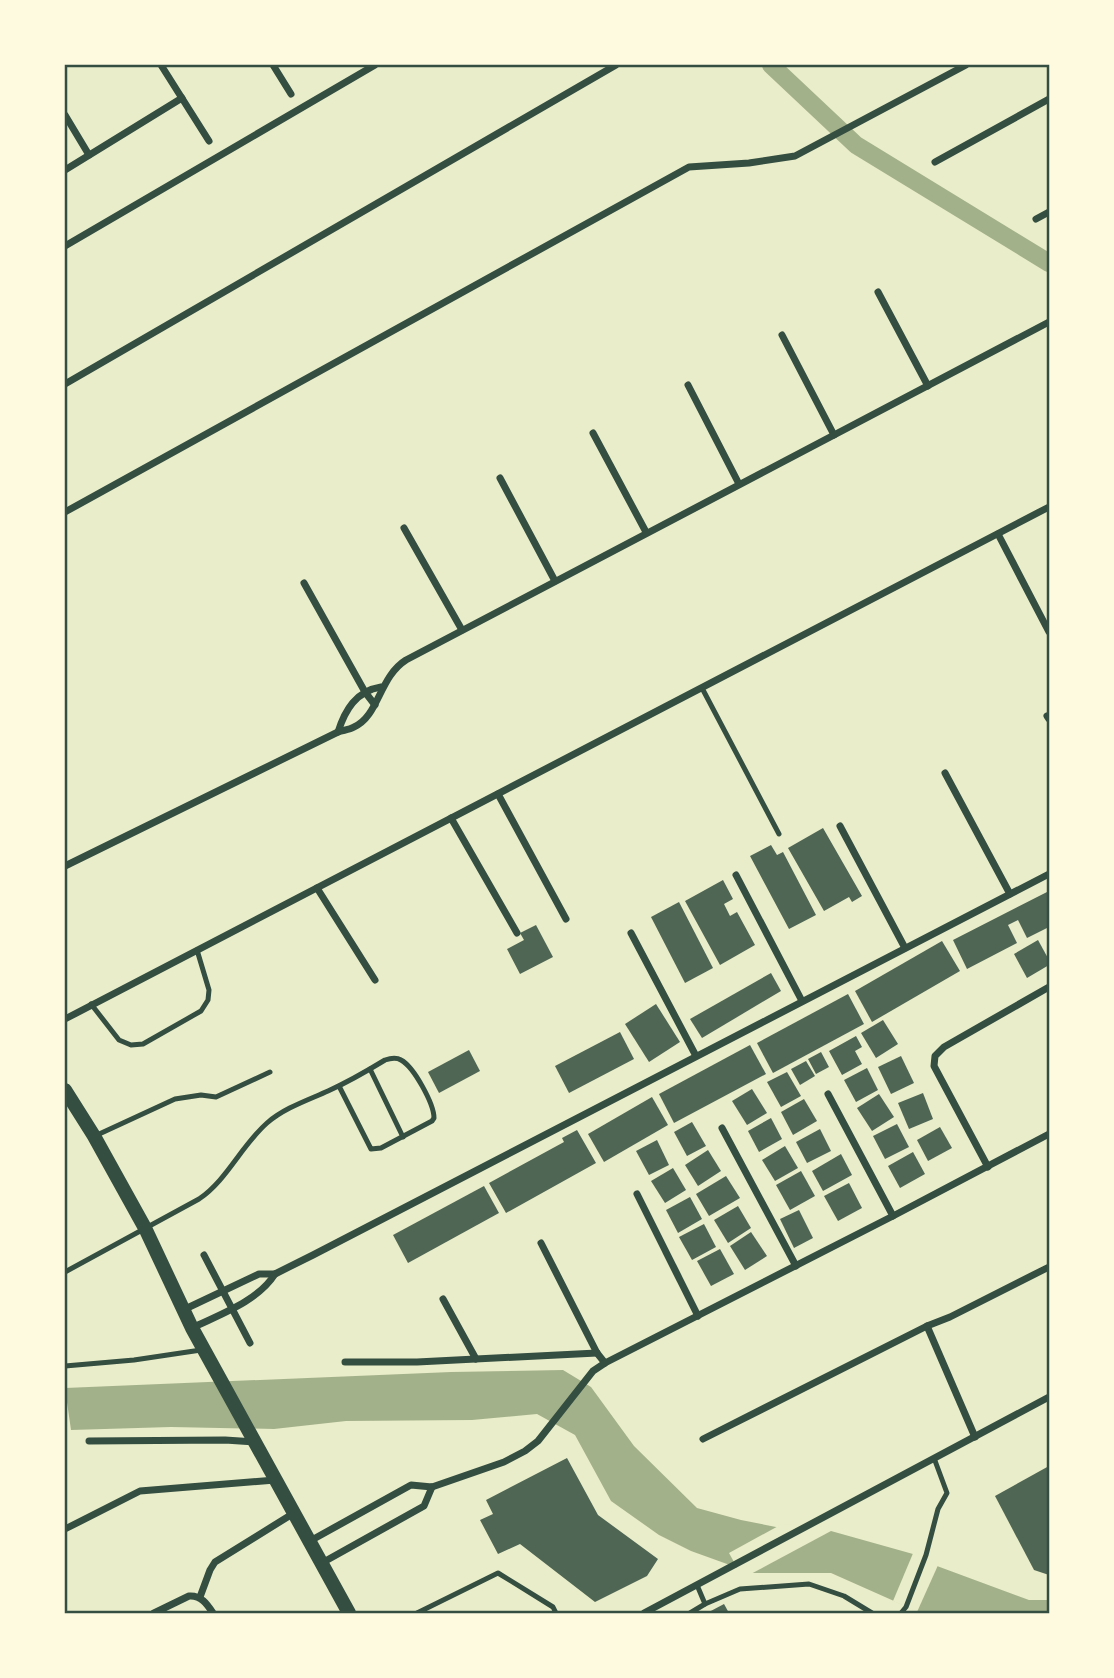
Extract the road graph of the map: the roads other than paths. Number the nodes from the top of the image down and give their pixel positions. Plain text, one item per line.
1 (161, 65) edge
2 (273, 65) edge
3 (375, 65) edge
4 (616, 65) edge
5 (966, 65) edge
6 (291, 94) dead end
7 (182, 98) junction
8 (1049, 99) edge
9 (65, 115) edge
10 (209, 141) dead end
11 (89, 155) junction
12 (935, 162) dead end
13 (65, 170) edge
14 (1049, 212) edge
15 (1036, 219) dead end
16 (65, 246) edge
17 (878, 292) dead end
18 (1049, 322) edge
19 (782, 335) dead end
20 (65, 384) edge
21 (688, 385) dead end
22 (928, 386) junction
23 (593, 433) dead end
24 (834, 435) junction
25 (500, 478) dead end
26 (739, 485) junction
27 (1049, 507) edge
28 (65, 512) edge
29 (404, 528) dead end
30 (646, 532) junction
31 (998, 534) junction
32 (555, 581) junction
33 (304, 583) dead end
34 (462, 630) junction
35 (1049, 632) edge
36 (381, 687) junction
37 (702, 688) junction
38 (365, 692) junction
39 (376, 705) junction
40 (338, 732) junction
41 (945, 773) dead end
42 (498, 794) junction
43 (450, 818) junction
44 (840, 826) dead end
45 (779, 834) dead end
46 (65, 867) edge
47 (1049, 874) edge
48 (736, 875) dead end
49 (317, 888) junction
50 (1010, 894) junction
51 (566, 919) dead end
52 (517, 933) dead end
53 (631, 933) dead end
54 (905, 948) junction
55 (197, 950) junction
56 (375, 980) dead end
57 (1049, 987) edge
58 (802, 1001) junction
59 (91, 1004) junction
60 (65, 1019) edge
61 (696, 1056) junction
62 (370, 1069) junction
63 (270, 1072) dead end
64 (339, 1086) junction
65 (65, 1090) edge
66 (828, 1094) dead end
67 (722, 1128) dead end
68 (1049, 1134) edge
69 (94, 1136) junction
70 (404, 1137) junction
71 (988, 1167) junction
72 (637, 1194) dead end
73 (893, 1216) junction
74 (145, 1228) junction
75 (541, 1243) dead end
76 (204, 1255) dead end
77 (796, 1266) junction
78 (1049, 1267) edge
79 (65, 1272) edge
80 (275, 1274) junction
81 (224, 1290) junction
82 (443, 1298) dead end
83 (233, 1308) junction
84 (183, 1310) junction
85 (698, 1317) junction
86 (927, 1326) junction
87 (192, 1328) junction
88 (250, 1343) dead end
89 (204, 1350) junction
90 (597, 1353) junction
91 (476, 1359) junction
92 (345, 1362) dead end
93 (605, 1363) junction
94 (65, 1366) edge
95 (1049, 1398) edge
96 (975, 1437) junction
97 (254, 1438) junction
98 (703, 1439) dead end
99 (89, 1441) dead end
100 (934, 1458) junction
101 (275, 1480) junction
102 (432, 1487) junction
103 (294, 1513) junction
104 (65, 1529) edge
105 (309, 1542) junction
106 (320, 1564) junction
107 (697, 1585) junction
108 (200, 1597) junction
109 (705, 1604) junction
110 (344, 1612) edge
111 (154, 1613) edge
112 (213, 1613) edge
113 (416, 1613) edge
114 (556, 1613) edge
115 (644, 1613) edge
116 (690, 1613) edge
117 (872, 1613) edge
118 (901, 1613) edge

1 - 7 street
2 - 6 street
3 - 16 street
4 - 20 street
5 - 28 street
7 - 10 street
7 - 11 street
8 - 12 street
9 - 11 street
11 - 13 street
14 - 15 street
17 - 22 street
18 - 22 street
19 - 24 street
21 - 26 street
22 - 24 street
23 - 30 street
24 - 26 street
25 - 32 street
26 - 30 street
27 - 31 street
29 - 34 street
30 - 32 street
31 - 35 street
31 - 37 street
32 - 34 street
33 - 38 street
34 - 36 street
36 - 38 street
36 - 39 street
37 - 42 street
37 - 45 lane
38 - 39 street
38 - 40 street
39 - 40 street
40 - 46 street
41 - 50 street
42 - 43 street
42 - 51 street
43 - 49 street
43 - 52 street
44 - 54 street
47 - 50 street
48 - 58 street
49 - 55 street
49 - 56 street
50 - 54 street
53 - 61 street
54 - 58 street
55 - 59 street
55 - 59 lane
57 - 71 street
58 - 61 street
59 - 60 street
61 - 80 street
62 - 64 lane
62 - 70 lane
62 - 70 lane
63 - 69 lane
64 - 70 lane
64 - 74 lane
65 - 69 main road
66 - 73 street
67 - 77 street
68 - 71 street
69 - 74 main road
71 - 73 street
72 - 85 street
73 - 77 street
74 - 79 lane
74 - 84 main road
75 - 90 street
76 - 81 street
77 - 85 street
78 - 86 street
80 - 81 street
80 - 83 street
81 - 83 street
81 - 84 street
82 - 91 street
83 - 87 street
83 - 88 street
84 - 87 main road
85 - 93 street
86 - 96 street
86 - 98 street
87 - 89 main road
89 - 94 lane
89 - 97 main road
90 - 91 street
90 - 93 street
91 - 92 street
93 - 102 street
95 - 96 street
96 - 100 street
97 - 99 street
97 - 101 main road
100 - 107 street
100 - 118 lane
101 - 103 main road
101 - 104 street
102 - 105 street
102 - 106 street
103 - 105 main road
103 - 108 street
105 - 106 main road
106 - 110 main road
107 - 109 lane
107 - 115 street
108 - 111 street
108 - 112 street
109 - 116 lane
109 - 117 lane
113 - 114 lane

